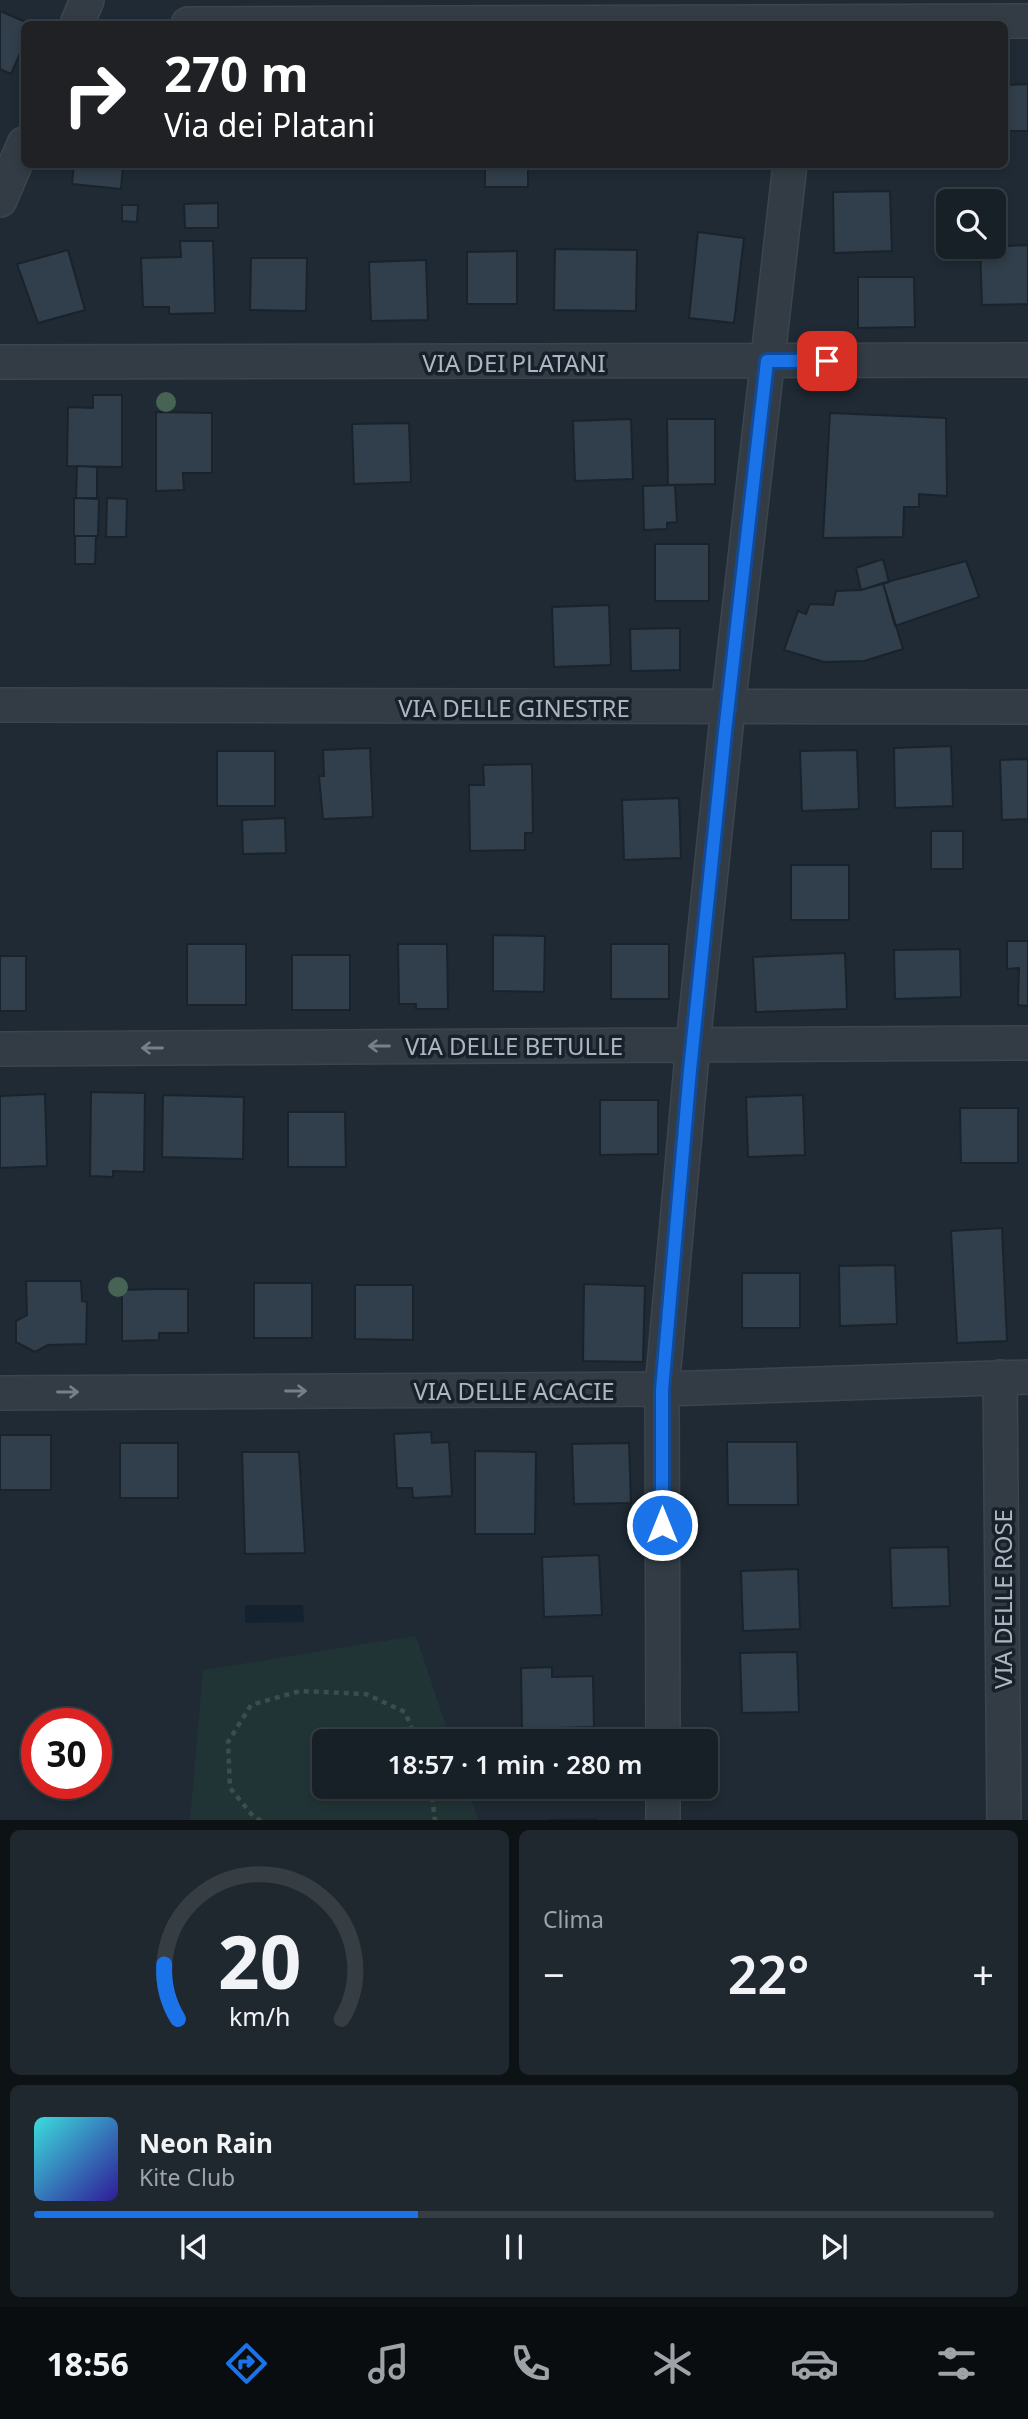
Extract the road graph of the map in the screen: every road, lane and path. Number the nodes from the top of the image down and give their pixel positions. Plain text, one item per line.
1 (87, 0) edge
2 (807, 15) edge
3 (78, 21) edge
4 (394, 21) edge
5 (1028, 21) edge
6 (21, 151) edge
7 (790, 168) edge
8 (0, 200) edge
9 (1028, 360) edge
10 (767, 361) junction
11 (0, 362) edge
12 (0, 705) edge
13 (1028, 707) edge
14 (728, 708) junction
15 (693, 1044) junction
16 (1028, 1044) edge
17 (0, 1049) edge
18 (1014, 1377) edge
19 (662, 1390) junction
20 (0, 1393) edge
21 (412, 1729) edge
22 (663, 1729) edge
23 (432, 1799) edge
24 (663, 1799) edge
25 (259, 1820) edge
26 (435, 1820) edge
27 (663, 1820) edge
28 (1004, 1820) edge

1 - 3 street
2 - 4 street
2 - 5 street
6 - 8 street
7 - 10 street
9 - 10 street, VIA DEI PLATANI
10 - 11 street, VIA DEI PLATANI
10 - 14 street
12 - 14 street, VIA DELLE GINESTRE
13 - 14 street, VIA DELLE GINESTRE
14 - 15 street
15 - 16 street, VIA DELLE BETULLE
15 -> 17 street, VIA DELLE BETULLE
15 - 19 street
18 - 19 street, VIA DELLE ACACIE
18 - 28 street, VIA DELLE ROSE
20 -> 19 street, VIA DELLE ACACIE
19 - 22 street
21 - 25 path
23 - 26 path
24 - 27 street

